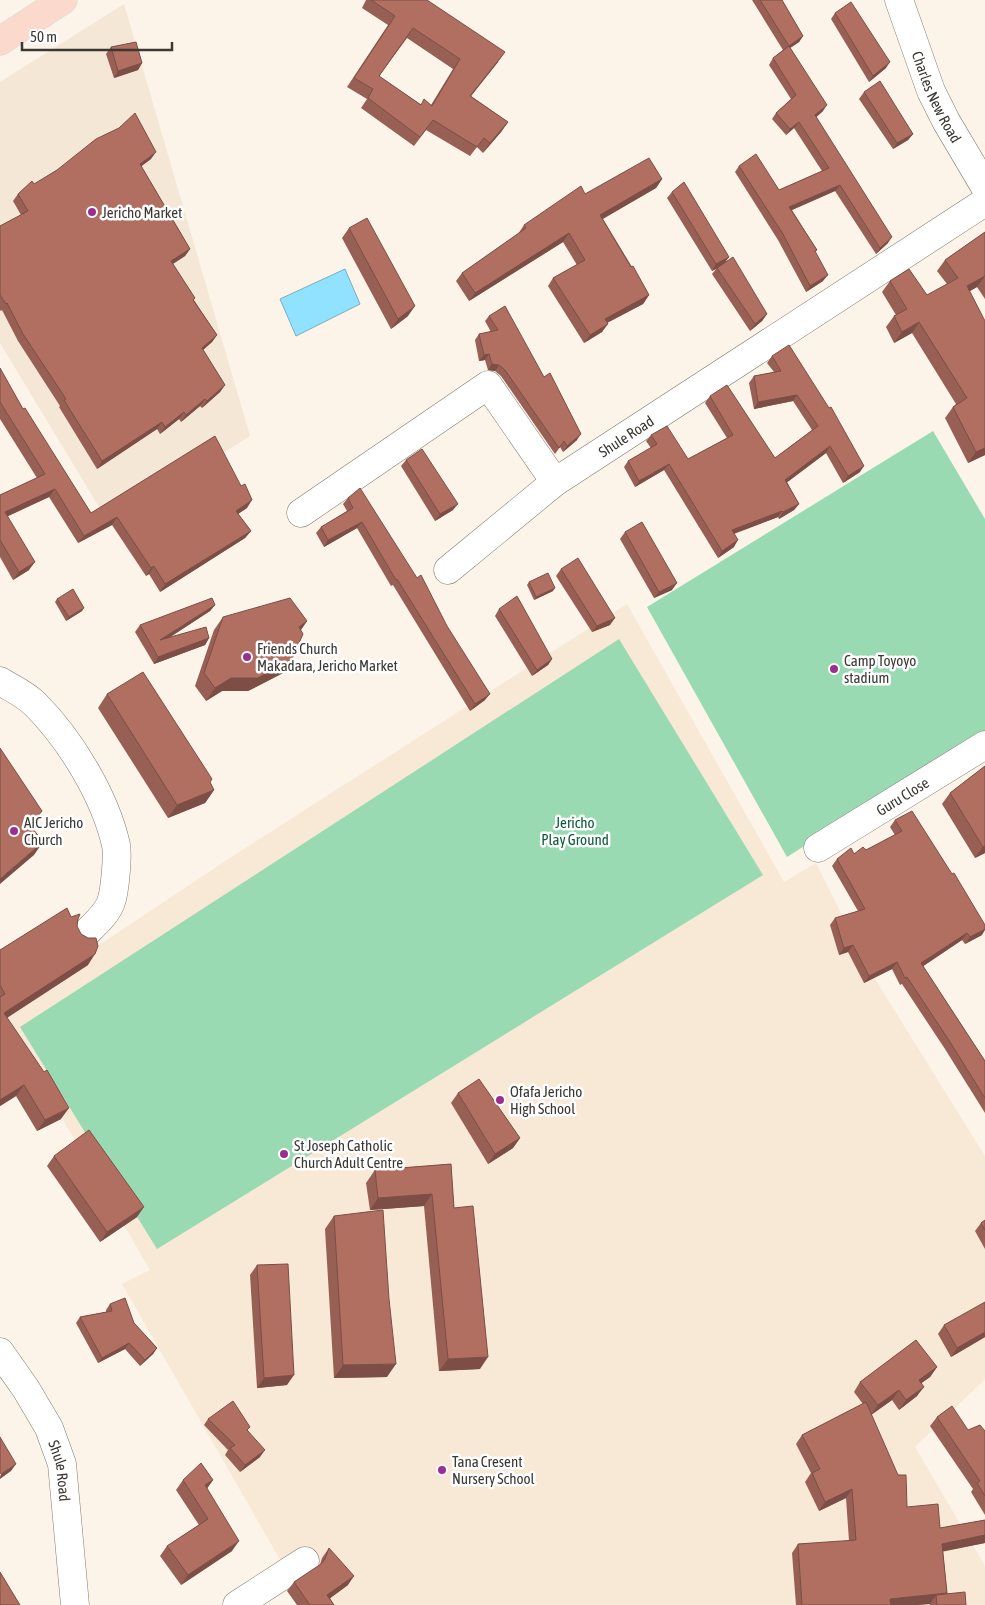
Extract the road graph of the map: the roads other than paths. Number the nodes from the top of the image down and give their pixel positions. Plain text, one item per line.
1 (63, 0) edge
2 (898, 0) edge
3 (0, 41) edge
4 (985, 187) edge
5 (985, 202) edge
6 (555, 482) junction
7 (301, 513) dead end
8 (448, 570) dead end
9 (0, 681) edge
10 (985, 745) edge
11 (818, 848) dead end
12 (85, 934) edge
13 (0, 1352) edge
14 (305, 1561) dead end
15 (75, 1605) edge
16 (237, 1605) edge

1 - 3 main road
2 - 4 street, Charles New Road
5 - 6 street, Shule Road
6 - 7 street
6 - 8 street, Shule Road
9 - 12 street
10 - 11 street, Guru Close
13 - 15 street, Shule Road
14 - 16 street

